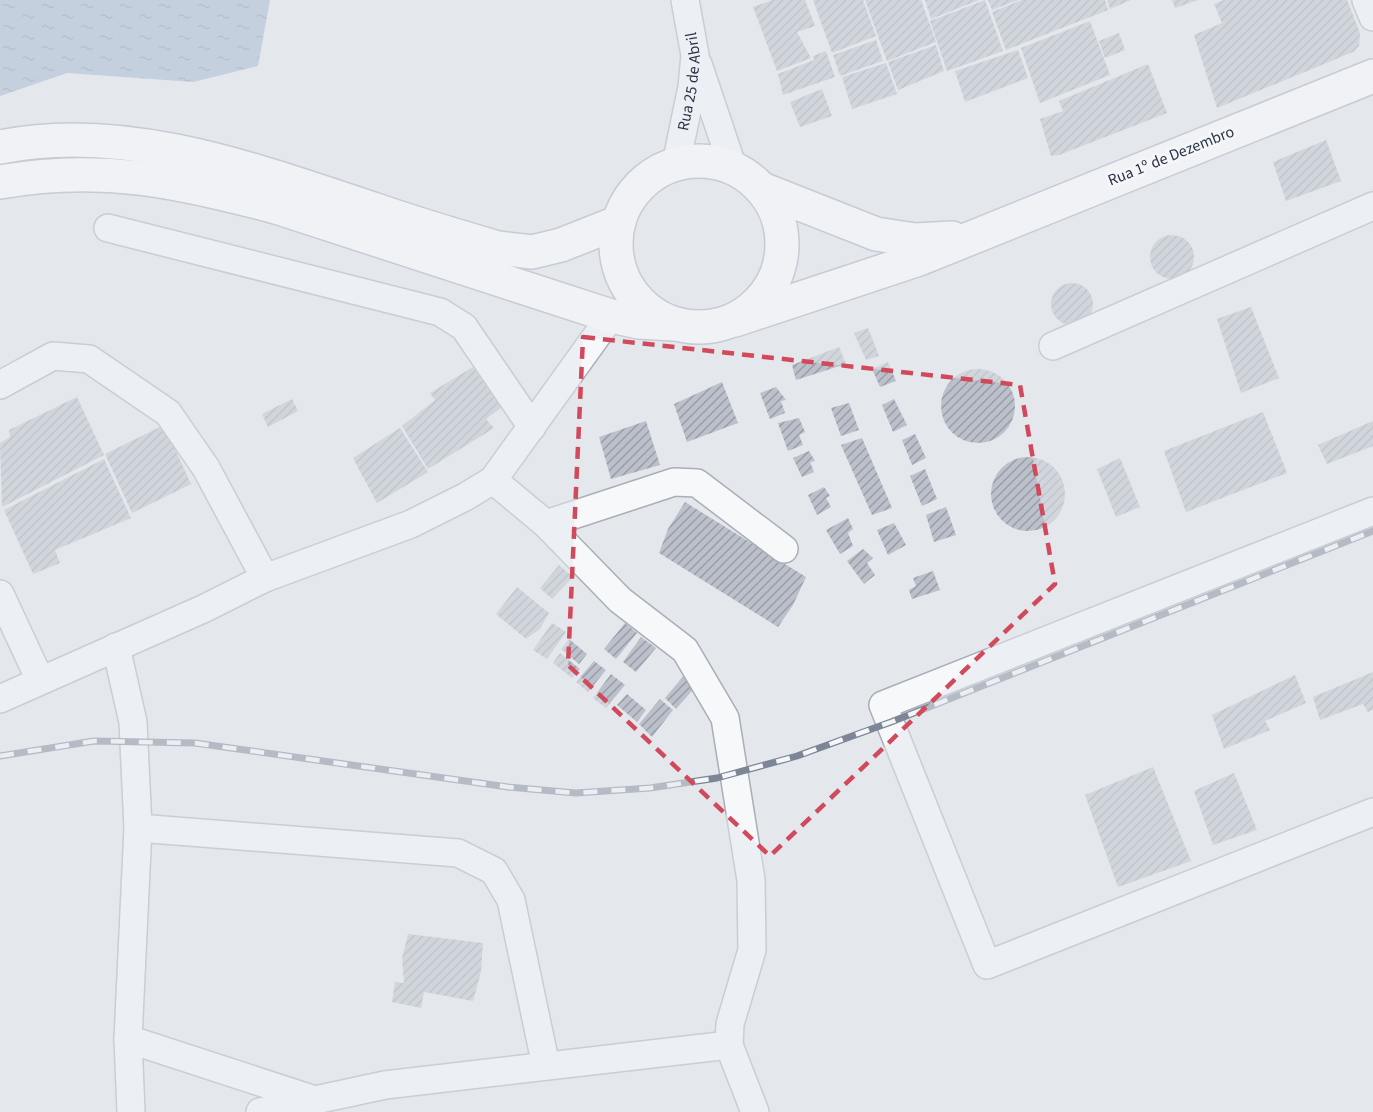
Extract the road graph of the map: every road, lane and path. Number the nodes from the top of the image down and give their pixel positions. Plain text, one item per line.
1 (685, 0) edge
2 (1366, 0) edge
3 (1373, 17) edge
4 (695, 55) junction
5 (1373, 76) edge
6 (0, 147) edge
7 (676, 164) junction
8 (733, 168) junction
9 (0, 182) edge
10 (762, 189) junction
11 (1373, 206) edge
12 (619, 222) junction
13 (108, 228) dead end
14 (969, 237) junction
15 (611, 316) junction
16 (735, 320) junction
17 (674, 324) junction
18 (1053, 346) dead end
19 (0, 385) edge
20 (532, 427) junction
21 (493, 480) junction
22 (1373, 511) edge
23 (546, 524) junction
24 (784, 549) dead end
25 (265, 578) junction
26 (0, 594) edge
27 (116, 647) junction
28 (40, 680) junction
29 (0, 699) edge
30 (1373, 812) edge
31 (138, 828) junction
32 (129, 1039) junction
33 (729, 1046) junction
34 (546, 1066) junction
35 (312, 1099) junction
36 (131, 1112) edge
37 (260, 1112) edge
38 (755, 1112) edge

1 - 4 street, Rua 25 de Abril
2 - 3 street
4 - 7 street, Rua 25 de Abril
4 - 8 street
5 - 14 main road, Rua 1º de Dezembro
6 - 12 main road
7 - 8 main road
7 - 12 main road
8 - 10 main road
9 - 15 main road
10 - 14 main road, Rua 1º de Dezembro
10 - 16 main road
11 - 18 street
12 - 17 main road
13 - 20 street
14 - 16 main road, Rua 1º de Dezembro
15 - 17 main road
15 - 20 street
16 - 17 main road
19 - 25 street
20 - 21 street
21 - 23 street
21 - 25 street
22 - 30 street
23 - 24 street
23 - 33 street
25 - 27 street
26 - 28 street
27 - 28 street
27 - 31 street
28 - 29 street
31 - 32 street
31 - 34 street
32 - 35 street
32 - 36 street
33 - 34 street
33 - 38 street
34 - 35 street
35 - 37 street

